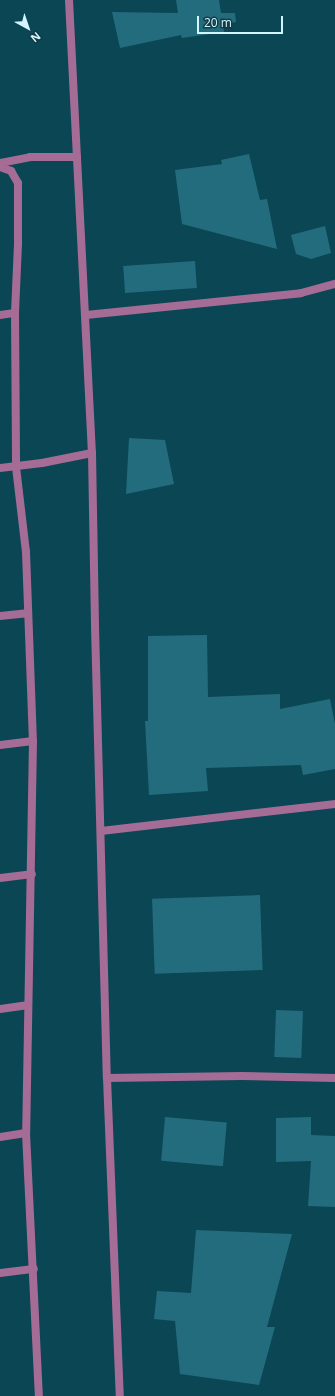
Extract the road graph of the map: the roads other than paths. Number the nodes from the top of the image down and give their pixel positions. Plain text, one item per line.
1 (69, 0) edge
2 (77, 157) junction
3 (0, 163) edge
4 (0, 167) edge
5 (335, 284) edge
6 (14, 313) junction
7 (0, 315) edge
8 (86, 315) junction
9 (92, 453) junction
10 (16, 467) junction
11 (0, 468) edge
12 (27, 613) junction
13 (0, 616) edge
14 (33, 741) junction
15 (0, 745) edge
16 (335, 804) edge
17 (101, 831) junction
18 (32, 874) junction
19 (0, 878) edge
20 (27, 1006) junction
21 (0, 1009) edge
22 (107, 1078) junction
23 (335, 1078) edge
24 (26, 1133) junction
25 (0, 1137) edge
26 (34, 1269) junction
27 (0, 1273) edge
28 (39, 1396) edge
29 (120, 1396) edge

1 - 2 street
2 - 3 street
2 - 8 street
4 - 6 street
5 - 8 street
6 - 7 street
6 - 10 street
8 - 9 street
9 - 10 street
9 - 17 street
10 - 11 street
10 - 12 street
12 - 13 street
12 - 14 street
14 - 15 street
14 - 18 street
16 - 17 street
17 - 22 street
18 - 19 street
18 - 20 street
20 - 21 street
20 - 24 street
22 - 23 street
22 - 29 street
24 - 25 street
24 - 26 street
26 - 27 street
26 - 28 street

